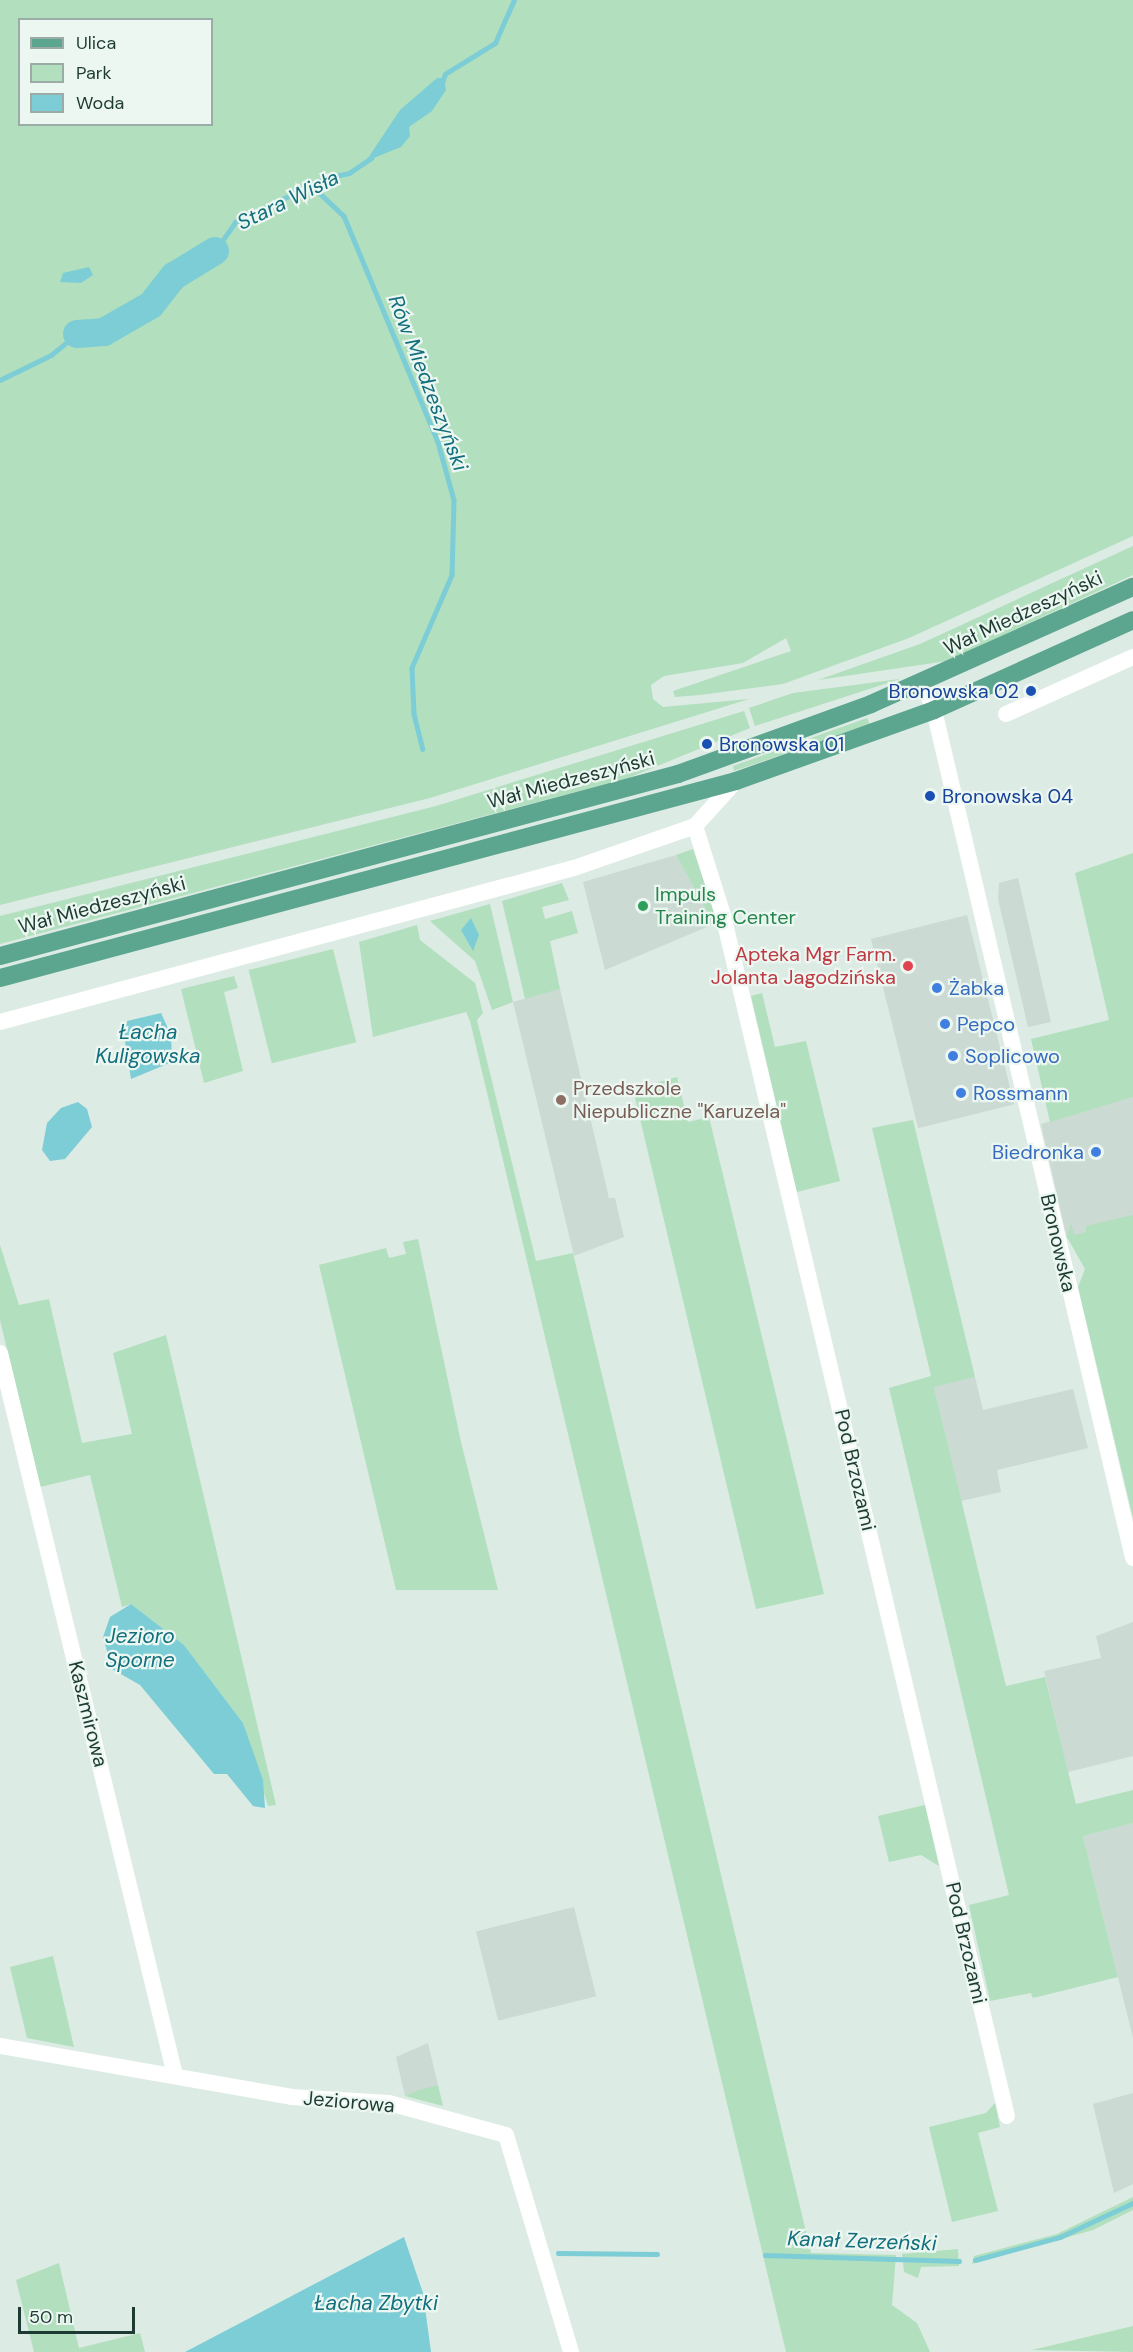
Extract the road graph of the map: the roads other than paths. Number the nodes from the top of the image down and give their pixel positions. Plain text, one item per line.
1 (1133, 587) edge
2 (1133, 620) edge
3 (1133, 657) edge
4 (923, 683) junction
5 (934, 710) junction
6 (1006, 714) dead end
7 (736, 781) junction
8 (695, 826) junction
9 (0, 956) edge
10 (0, 978) edge
11 (0, 1022) edge
12 (0, 1353) edge
13 (1133, 1558) edge
14 (0, 2046) edge
15 (175, 2075) junction
16 (1007, 2116) dead end
17 (571, 2352) edge

1 - 4 main road, Wał Miedzeszyński
2 - 5 main road
3 - 6 street
4 - 5 street, Bronowska
4 - 9 main road, Wał Miedzeszyński
5 - 7 main road
5 - 13 street, Bronowska
7 - 8 street
7 - 10 main road
8 - 11 street
8 - 16 street, Pod Brzozami
12 - 15 street, Kaszmirowa
14 - 15 street, Jeziorowa
15 - 17 street, Jeziorowa

